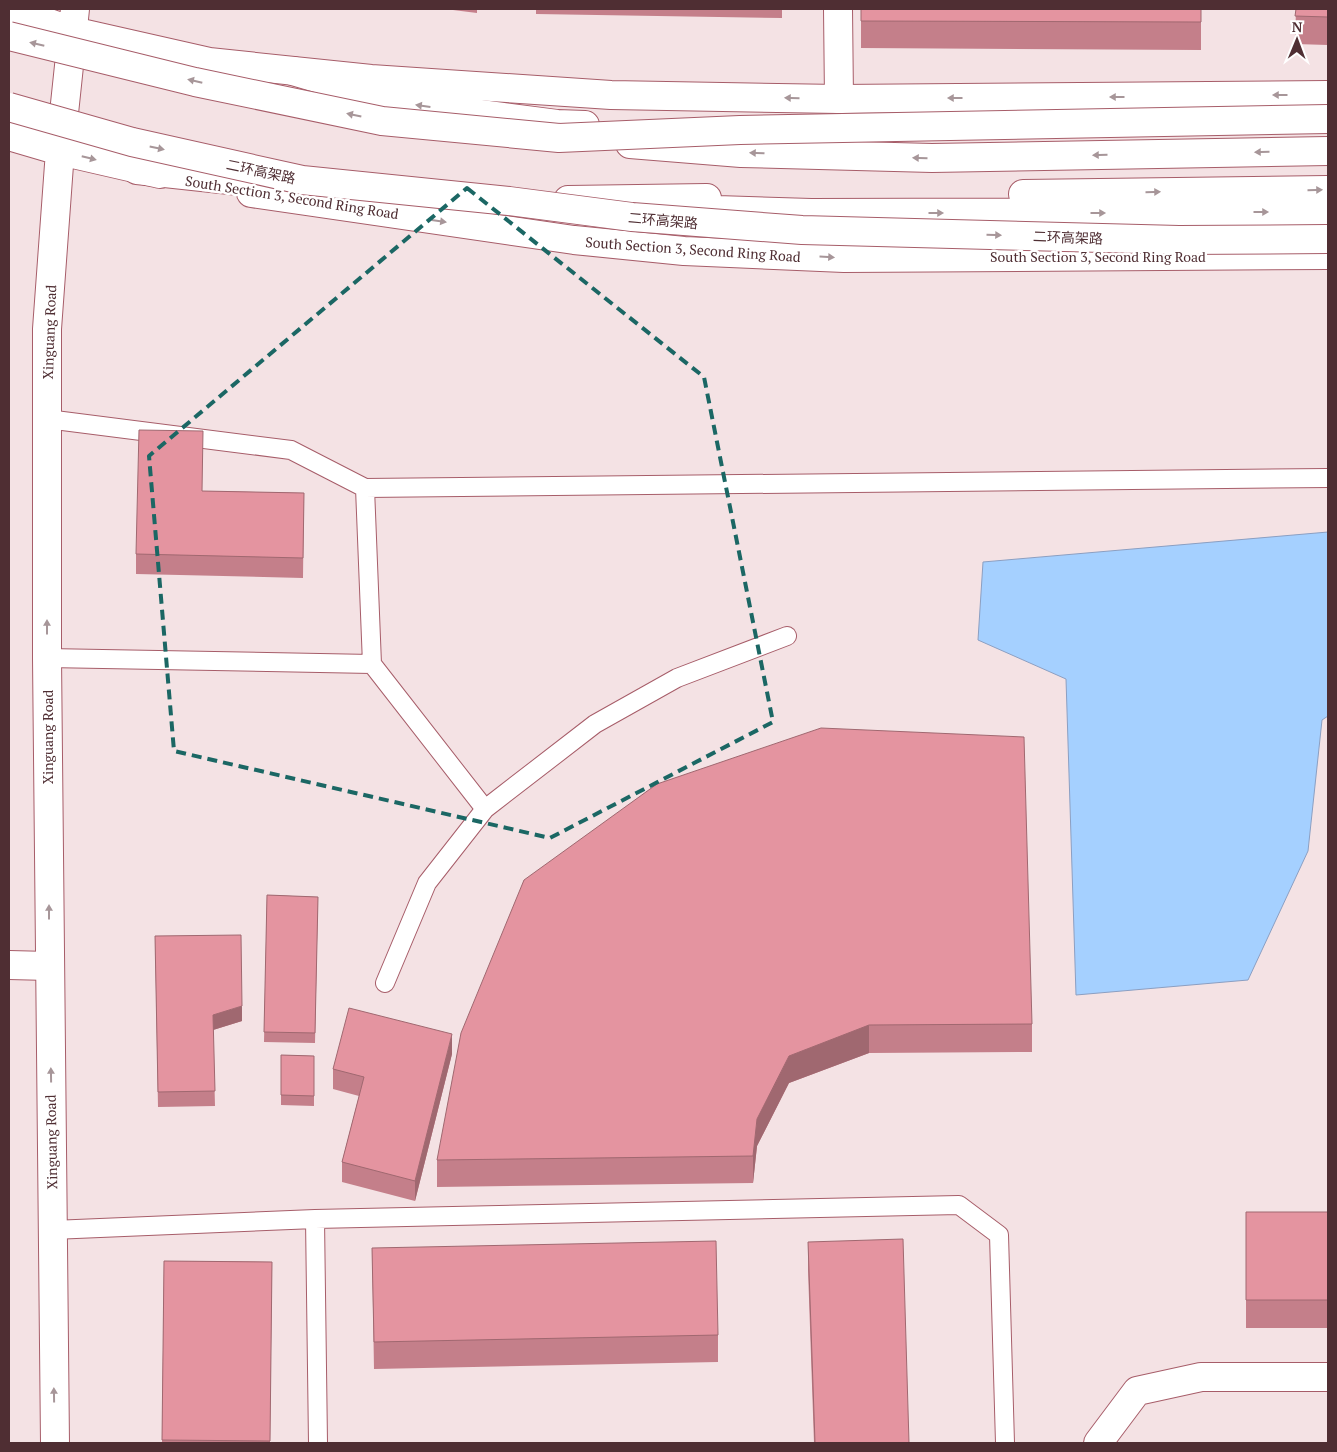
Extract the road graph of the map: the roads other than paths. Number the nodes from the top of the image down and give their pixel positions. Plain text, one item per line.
1 (9, 9) edge
2 (838, 9) edge
3 (74, 20) edge
4 (9, 36) edge
5 (293, 71) junction
6 (1328, 95) edge
7 (838, 99) junction
8 (9, 107) edge
9 (1328, 119) edge
10 (1328, 131) edge
11 (9, 136) edge
12 (559, 138) junction
13 (60, 151) junction
14 (1328, 151) edge
15 (136, 170) junction
16 (1328, 190) edge
17 (509, 201) junction
18 (1328, 212) edge
19 (1328, 239) edge
20 (1328, 256) edge
21 (47, 419) junction
22 (1328, 478) edge
23 (365, 488) junction
24 (787, 636) dead end
25 (47, 658) junction
26 (372, 664) junction
27 (485, 809) junction
28 (9, 965) edge
29 (49, 966) junction
30 (385, 983) dead end
31 (315, 1219) junction
32 (52, 1230) junction
33 (1328, 1377) edge
34 (55, 1443) edge
35 (318, 1443) edge
36 (1005, 1443) edge
37 (1098, 1443) edge

1 - 3 main road
2 - 7 main road
3 - 5 main road
3 - 13 main road, Xinguang Road
12 -> 4 main road, bridge
7 -> 5 main road
10 -> 5 main road
6 -> 7 main road
8 -> 17 main road, 二环高架路, bridge
9 - 12 main road, bridge
11 - 13 main road, South Section 3, Second Ring Road
14 -> 12 main road, bridge
13 -> 15 main road, South Section 3, Second Ring Road
13 - 21 main road, Xinguang Road
15 -> 18 main road
15 -> 20 main road, South Section 3, Second Ring Road
17 -> 16 main road, bridge
17 -> 19 main road, 二环高架路, bridge
21 - 23 lane
25 -> 21 main road, Xinguang Road
22 - 23 lane
23 - 26 lane
24 - 27 lane
25 - 26 lane
29 -> 25 main road, Xinguang Road
26 - 27 lane
27 - 30 lane
28 - 29 main road
32 -> 29 main road, Xinguang Road
31 - 32 lane
31 - 35 lane
31 - 36 lane
34 -> 32 main road, Xinguang Road
33 - 37 main road

